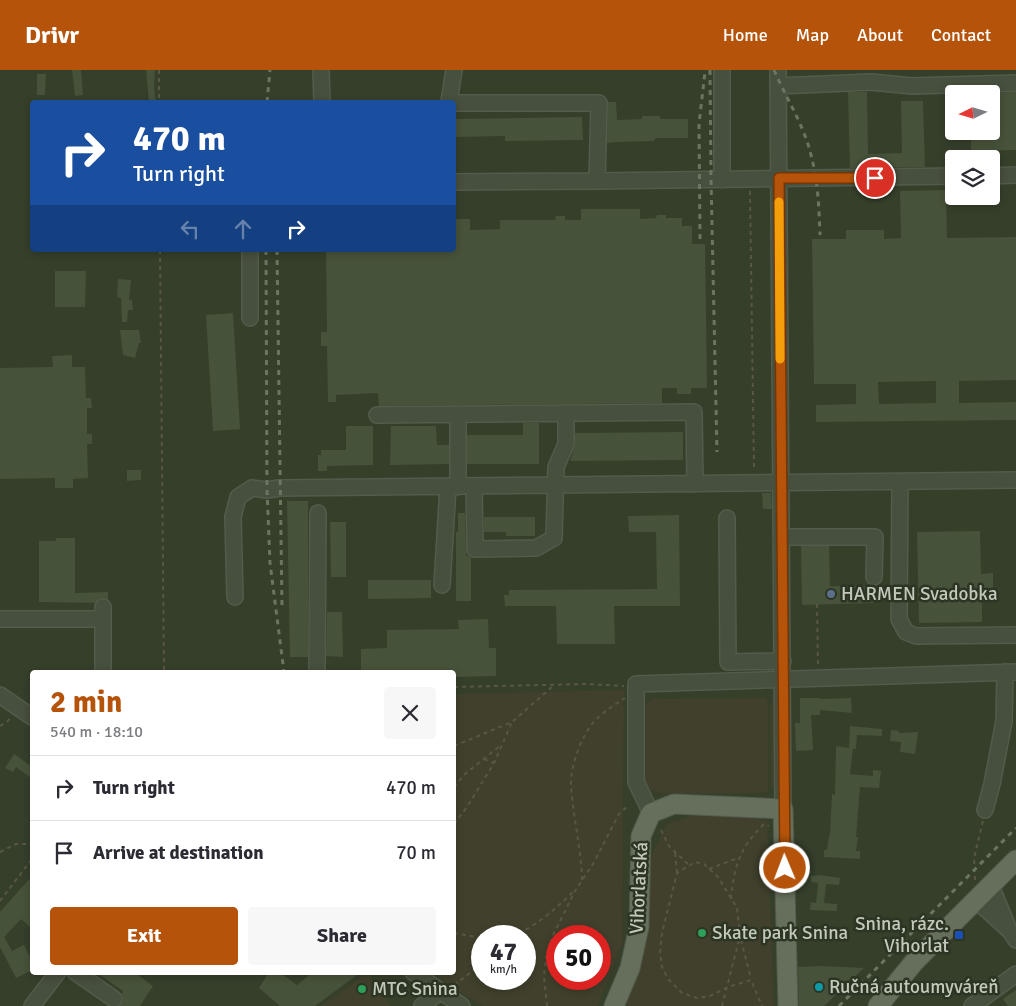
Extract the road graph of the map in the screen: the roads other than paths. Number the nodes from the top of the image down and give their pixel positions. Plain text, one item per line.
1 (321, 70) edge
2 (454, 70) edge
3 (722, 70) edge
4 (778, 70) edge
5 (1016, 83) edge
6 (778, 86) junction
7 (322, 100) edge
8 (449, 100) edge
9 (456, 103) edge
10 (1016, 175) edge
11 (945, 176) edge
12 (1000, 176) edge
13 (779, 178) junction
14 (722, 180) junction
15 (597, 181) junction
16 (456, 182) edge
17 (250, 252) edge
18 (250, 318) dead end
19 (566, 413) junction
20 (458, 414) junction
21 (378, 415) dead end
22 (1016, 480) edge
23 (900, 482) junction
24 (782, 483) junction
25 (695, 484) junction
26 (555, 485) junction
27 (474, 486) junction
28 (453, 487) junction
29 (318, 513) dead end
30 (727, 518) dead end
31 (782, 537) junction
32 (874, 577) dead end
33 (442, 586) dead end
34 (235, 597) dead end
35 (0, 620) edge
36 (1016, 636) edge
37 (783, 661) junction
38 (102, 670) edge
39 (317, 670) edge
40 (1011, 672) edge
41 (783, 680) junction
42 (0, 695) edge
43 (30, 716) edge
44 (784, 809) junction
45 (985, 810) road end
46 (651, 813) junction
47 (1016, 860) edge
48 (981, 889) junction
49 (1013, 936) edge
50 (1016, 974) edge
51 (56, 975) edge
52 (79, 975) edge
53 (419, 975) edge
54 (446, 989) junction
55 (114, 999) dead end
56 (32, 1006) edge
57 (422, 1006) edge
58 (462, 1006) edge
59 (614, 1006) edge
60 (788, 1006) edge
61 (878, 1006) edge
62 (972, 1006) edge

1 - 7 street
2 - 8 street
3 - 14 street
4 - 6 street
5 - 6 street
6 - 13 street
9 - 15 street
10 - 12 street
11 - 13 street
13 - 14 street
13 - 24 street
14 - 15 street
15 - 16 street
17 - 18 street
19 - 20 street
19 - 25 street
19 - 26 street
20 - 21 street
20 - 28 street
22 - 23 street
23 - 24 street
23 - 36 street
24 - 25 street
24 - 31 street
25 - 26 street
26 - 27 street
26 - 27 street
27 - 28 street
28 - 33 street
28 - 34 street
29 - 39 street
30 - 37 street
31 - 32 street
31 - 37 street
35 - 38 street
37 - 41 street
40 - 41 street
40 - 45 street
41 - 44 street
41 - 46 street
42 - 43 street
44 - 46 main road
44 - 60 main road
46 - 59 main road, Vihorlatská
47 - 48 main road
48 - 49 street
48 - 61 main road
50 - 62 street
51 - 56 street
52 - 55 street
53 - 54 street
54 - 57 street
54 - 58 street

